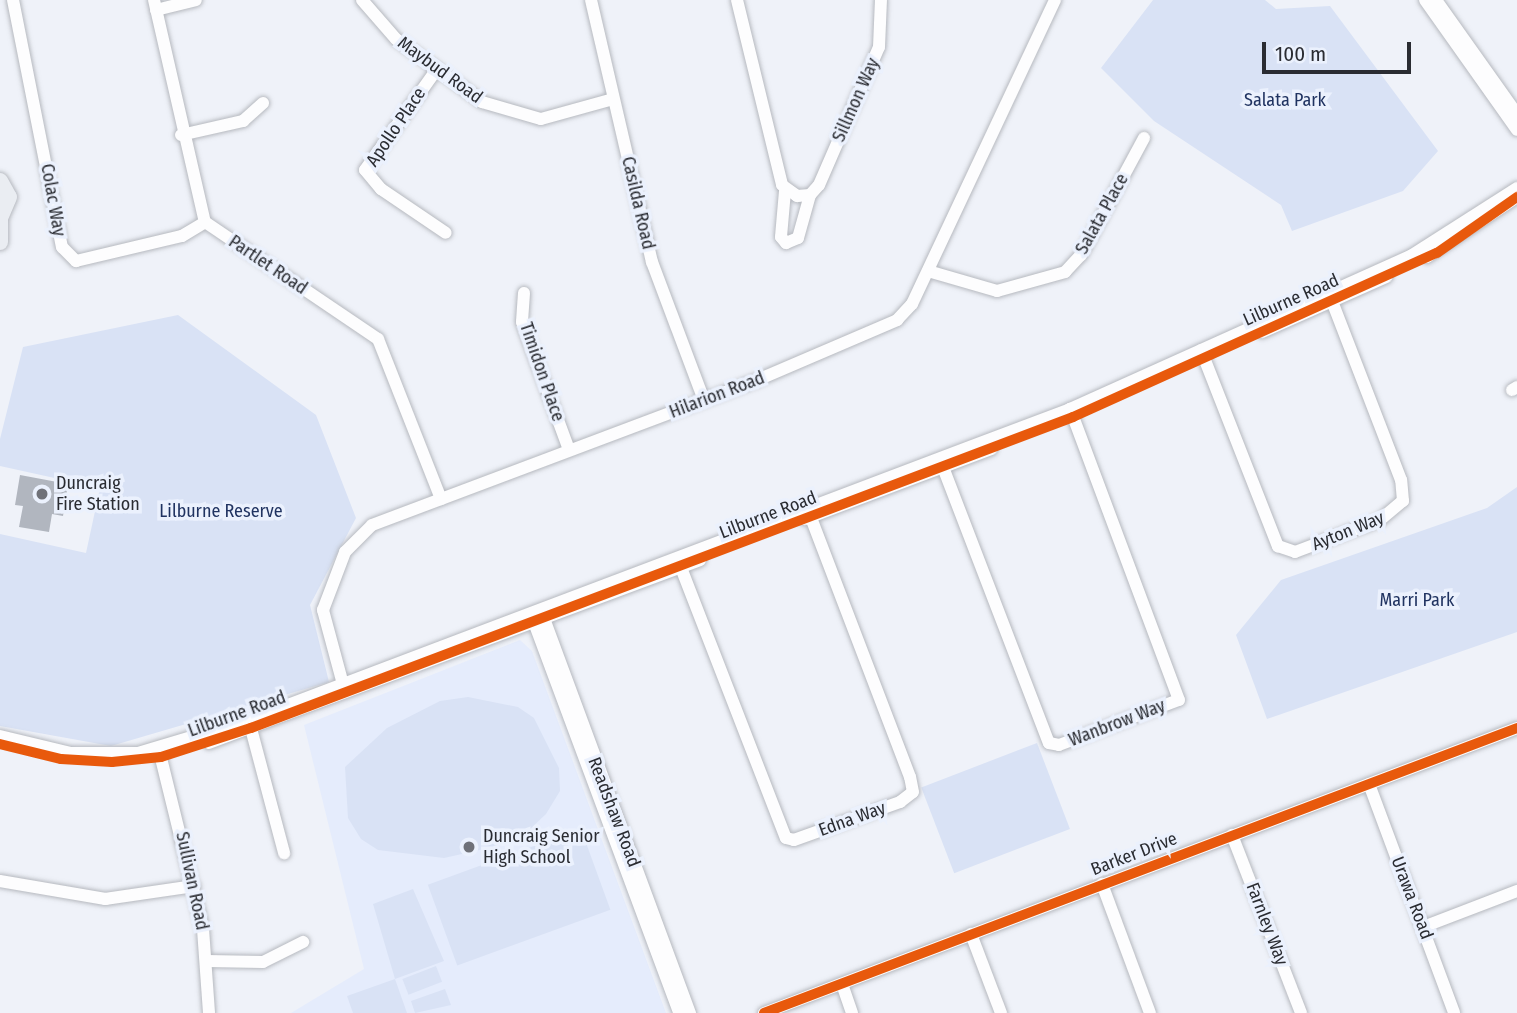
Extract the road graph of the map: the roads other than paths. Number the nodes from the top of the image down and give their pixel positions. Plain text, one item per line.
1 (13, 0) edge
2 (196, 0) edge
3 (591, 0) edge
4 (737, 0) edge
5 (881, 0) edge
6 (1055, 0) edge
7 (1425, 0) edge
8 (1436, 0) edge
9 (366, 1) edge
10 (155, 5) edge
11 (436, 69) junction
12 (613, 99) junction
13 (263, 103) dead end
14 (1517, 114) edge
15 (1517, 130) edge
16 (181, 135) junction
17 (1144, 138) dead end
18 (0, 181) edge
19 (1517, 188) edge
20 (785, 191) junction
21 (810, 195) junction
22 (1517, 197) edge
23 (0, 218) edge
24 (205, 222) junction
25 (446, 233) dead end
26 (0, 242) edge
27 (928, 271) junction
28 (524, 293) dead end
29 (1331, 297) junction
30 (1202, 354) junction
31 (704, 400) junction
32 (1071, 413) junction
33 (569, 450) junction
34 (941, 464) junction
35 (440, 499) junction
36 (809, 513) junction
37 (679, 563) junction
38 (537, 616) junction
39 (344, 687) junction
40 (250, 724) junction
41 (1517, 727) edge
42 (0, 736) edge
43 (0, 744) edge
44 (160, 754) junction
45 (1369, 784) junction
46 (1233, 835) junction
47 (284, 853) dead end
48 (0, 881) edge
49 (1102, 884) junction
50 (194, 886) junction
51 (1517, 891) edge
52 (1423, 927) junction
53 (971, 934) junction
54 (303, 942) dead end
55 (207, 961) junction
56 (842, 984) junction
57 (209, 1013) edge
58 (680, 1013) edge
59 (690, 1013) edge
60 (764, 1013) edge
61 (852, 1013) edge
62 (1001, 1013) edge
63 (1150, 1013) edge
64 (1301, 1013) edge
65 (1454, 1013) edge

1 - 24 street, Colac Way
2 - 10 street
3 - 12 street, Casilda Road
4 - 20 street, Sillmon Way
5 - 21 street, Sillmon Way
6 - 27 street, Hilarion Road
7 - 15 street
8 - 14 street
9 - 11 street, Maybud Road
10 - 16 street
11 - 12 street, Maybud Road
11 - 25 street, Apollo Place
12 - 31 street, Casilda Road
13 - 16 street
16 - 24 street
17 - 27 street, Salata Place
18 - 23 main road
19 - 29 street, Lilburne Road
20 - 21 street
20 - 21 street, Sillmon Way
22 - 29 street, Lilburne Road
23 - 26 main road
24 - 35 street, Partlet Road
27 - 31 street, Hilarion Road
28 - 33 street, Timidon Place
29 - 30 street, Lilburne Road
29 - 30 street, Ayton Way
30 - 32 street, Lilburne Road
31 - 33 street, Hilarion Road
32 - 34 street, Lilburne Road
32 - 34 street, Wanbrow Way
33 - 35 street, Hilarion Road
34 - 36 street, Lilburne Road
35 - 39 street, Hilarion Road
36 - 37 street, Lilburne Road
36 - 37 street, Edna Way
37 - 38 street, Lilburne Road
38 - 39 street, Lilburne Road
38 - 58 street, Readshaw Road
38 - 59 street, Readshaw Road
39 - 40 street, Lilburne Road
40 - 44 street, Lilburne Road
40 - 47 street
41 - 45 street, Barker Drive
42 - 44 street, Lilburne Road
43 - 44 street, Lilburne Road
44 - 50 street, Sullivan Road
45 - 46 street, Barker Drive
45 - 52 street, Urawa Road
46 - 49 street, Barker Drive
46 - 64 street, Farnley Way
48 - 50 street
49 - 53 street, Barker Drive
49 - 63 street
50 - 55 street, Sullivan Road
51 - 52 street
52 - 65 street, Urawa Road
53 - 56 street, Barker Drive
53 - 62 street
54 - 55 street
55 - 57 street, Sullivan Road
56 - 60 street, Barker Drive
56 - 61 street

